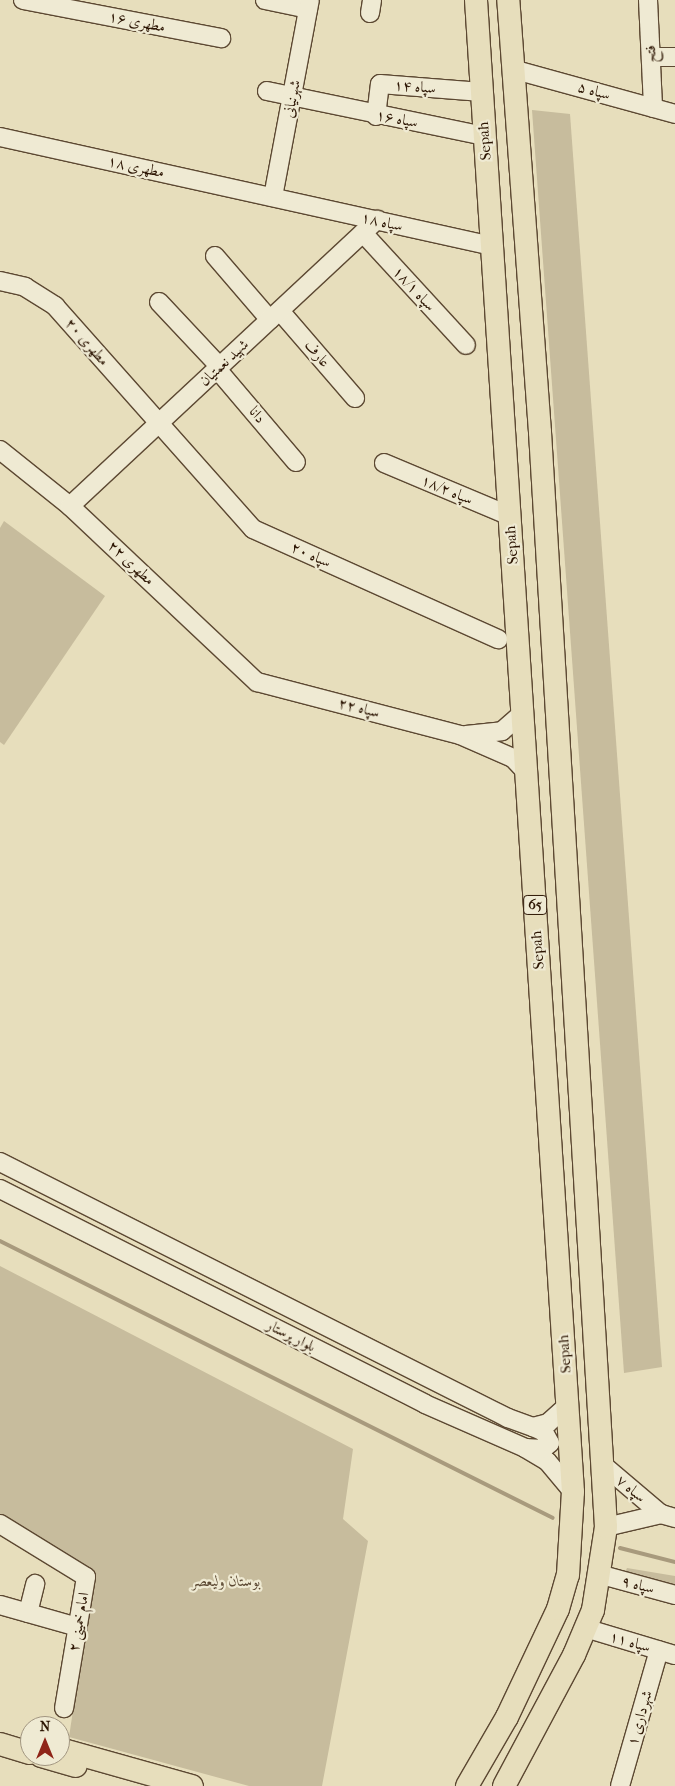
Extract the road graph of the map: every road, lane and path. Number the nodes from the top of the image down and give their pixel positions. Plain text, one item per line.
1 (23, 0) edge
2 (265, 0) edge
3 (476, 0) edge
4 (508, 0) edge
5 (648, 0) edge
6 (309, 4) edge
7 (221, 38) dead end
8 (652, 57) junction
9 (675, 57) edge
10 (512, 69) junction
11 (268, 91) dead end
12 (482, 92) junction
13 (292, 96) junction
14 (653, 108) junction
15 (675, 114) edge
16 (376, 116) junction
17 (0, 136) edge
18 (485, 136) junction
19 (272, 197) junction
20 (377, 220) junction
21 (363, 233) junction
22 (492, 246) junction
23 (215, 256) dead end
24 (0, 281) edge
25 (159, 302) dead end
26 (275, 316) junction
27 (466, 345) dead end
28 (219, 368) junction
29 (355, 398) dead end
30 (159, 424) junction
31 (0, 450) edge
32 (296, 462) dead end
33 (384, 463) dead end
34 (70, 506) junction
35 (510, 516) junction
36 (498, 639) dead end
37 (257, 682) joint
38 (522, 713) junction
39 (460, 735) junction
40 (526, 772) junction
41 (0, 1162) edge
42 (0, 1189) edge
43 (288, 1308) junction
44 (278, 1330) junction
45 (568, 1405) junction
46 (533, 1427) junction
47 (525, 1448) junction
48 (602, 1464) junction
49 (572, 1492) junction
50 (668, 1516) edge
51 (0, 1524) edge
52 (606, 1527) junction
53 (602, 1575) junction
54 (34, 1584) dead end
55 (675, 1595) edge
56 (0, 1605) edge
57 (28, 1613) junction
58 (78, 1627) junction
59 (585, 1628) junction
60 (667, 1652) edge
61 (64, 1708) dead end
62 (507, 1717) junction
63 (0, 1732) edge
64 (20, 1737) edge
65 (532, 1737) junction
66 (0, 1744) edge
67 (20, 1750) edge
68 (70, 1752) edge
69 (70, 1764) edge
70 (145, 1786) edge
71 (192, 1786) edge
72 (467, 1786) edge
73 (504, 1786) edge
74 (522, 1786) edge
75 (620, 1786) edge

1 - 7 street, مطهری ۱۶
2 - 6 street
3 - 12 main road, Sepah / 65
4 - 10 main road, Sepah / 65
5 - 8 street, فتح
6 - 13 street, شهرنیانی
8 - 9 street
8 - 14 street, فتح
10 - 14 street, سپاه ۵
10 - 48 main road, Sepah / 65
11 - 13 street, سپاه ۱۶
12 - 16 street, سپاه ۱۴
12 - 18 main road, Sepah / 65
13 - 16 street, سپاه ۱۶
13 - 19 street, شهرنیانی
14 - 15 street, سپاه ۵
16 - 18 street, سپاه ۱۶
17 - 19 street, مطهری ۱۸
18 - 22 main road, Sepah / 65
19 - 20 street, سپاه ۱۸
20 - 21 street, شهید نعمتیان
20 - 22 street, سپاه ۱۸
21 - 26 street, شهید نعمتیان
21 - 27 street, سپاه ۱۸/۱
22 - 35 main road, Sepah / 65
23 - 26 street, عارف
24 - 30 street, مطهری ۲۰
25 - 28 street, دانا
26 - 28 street, شهید نعمتیان
26 - 29 street, عارف
28 - 30 street, شهید نعمتیان
28 - 32 street, دانا
30 - 34 street, شهید نعمتیان
30 - 36 street, سپاه ۲۰
31 - 34 street, مطهری ۲۲
33 - 35 street, سپاه ۱۸/۲
34 - 37 street, مطهری ۲۲
35 - 38 main road, Sepah / 65
37 - 39 street, سپاه ۲۲
38 - 39 street
38 - 40 main road, Sepah / 65
39 - 40 street
40 - 45 main road, Sepah / 65
41 - 43 street, بلوار پرستار
42 - 44 street, بلوار پرستار
43 - 44 street
43 - 46 street, بلوار پرستار
44 - 47 street, بلوار پرستار
45 - 46 street
45 - 49 main road, Sepah / 65
46 - 47 street, بلوار پرستار
47 - 49 street, بلوار پرستار
48 - 50 street, سپاه ۷
48 - 52 main road, Sepah / 65
49 - 62 main road, Sepah / 65
50 - 52 street, سپاه ۷
51 - 58 street, امام خمینی ۲
52 - 53 main road, Sepah / 65
53 - 55 street, سپاه ۹
53 - 59 main road, Sepah / 65
54 - 57 street
56 - 57 street
57 - 58 street
58 - 61 street, امام خمینی ۲
59 - 60 street, سپاه ۱۱
59 - 65 main road, Sepah / 65
60 - 75 street, شهرداری ۱
62 - 65 main road
62 - 72 main road, Sepah / 65
63 - 64 main road
65 - 73 main road, Sepah / 65
65 - 74 main road
66 - 67 main road
68 - 71 main road
69 - 70 main road

